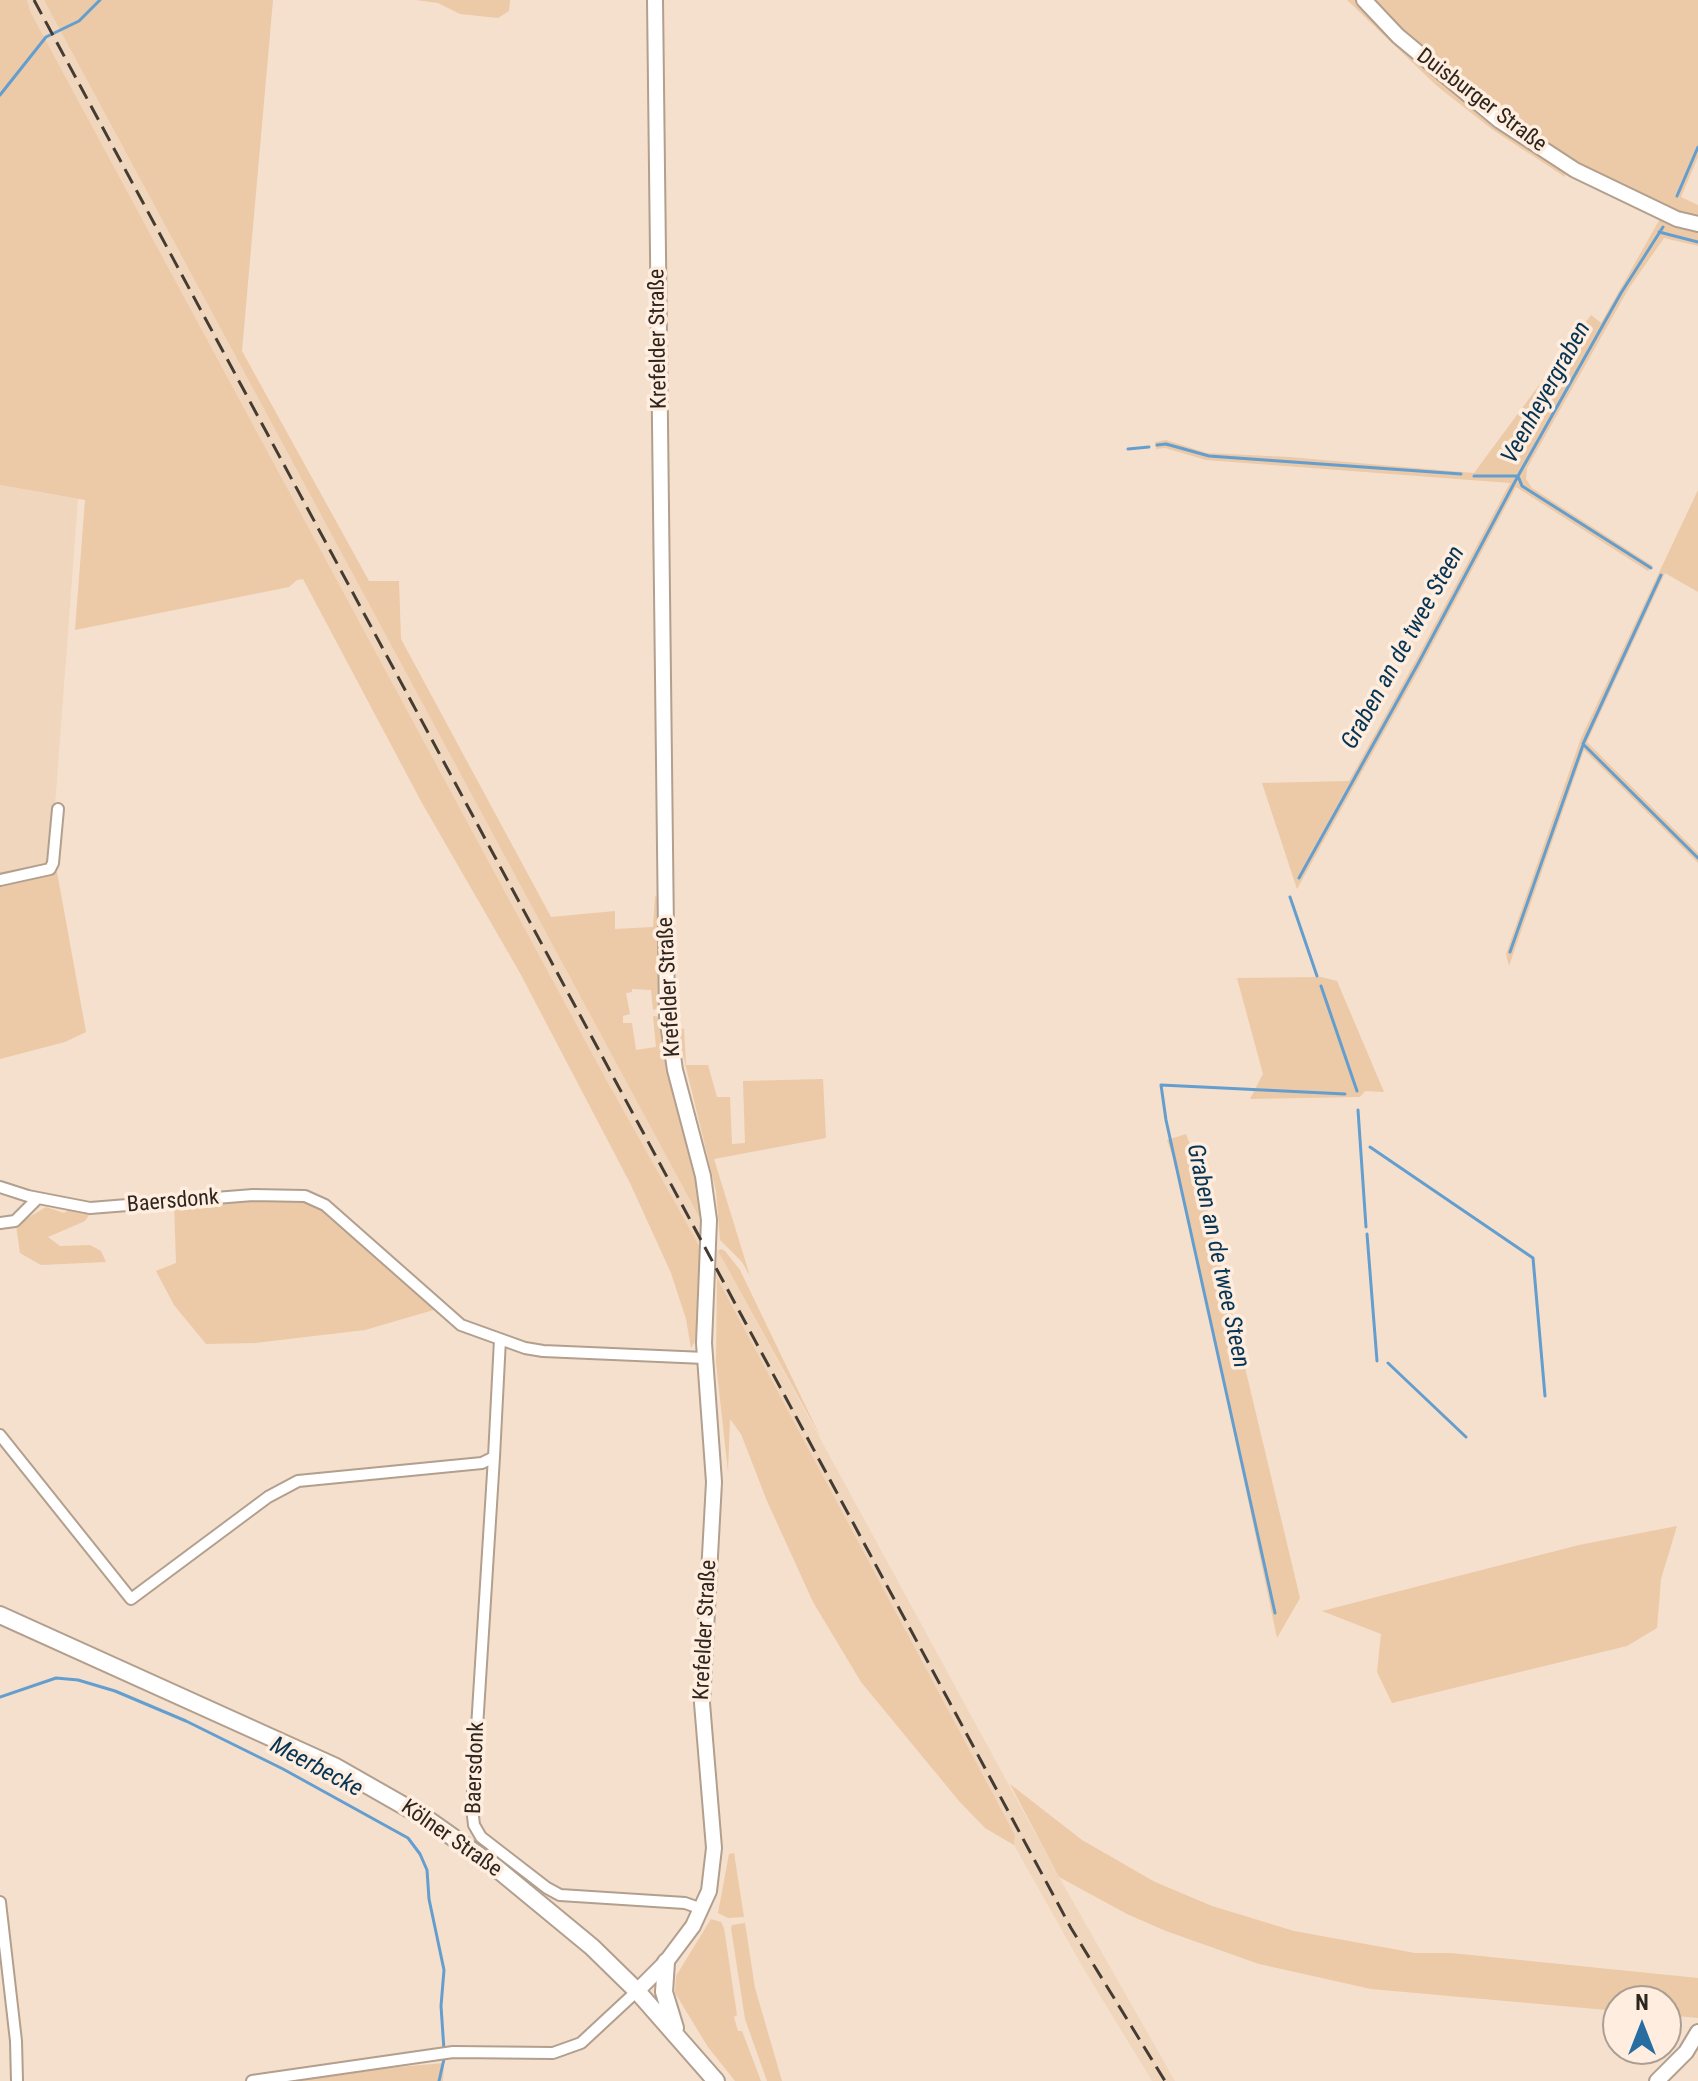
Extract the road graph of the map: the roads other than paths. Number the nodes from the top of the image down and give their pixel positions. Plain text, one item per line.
1 (655, 0) edge
2 (1364, 0) edge
3 (1698, 224) edge
4 (58, 809) dead end
5 (0, 880) edge
6 (0, 1187) edge
7 (38, 1198) junction
8 (0, 1223) edge
9 (500, 1339) junction
10 (705, 1358) junction
11 (0, 1435) edge
12 (494, 1457) junction
13 (0, 1615) edge
14 (0, 1902) edge
15 (702, 1909) junction
16 (666, 1962) junction
17 (637, 1991) junction
18 (1698, 2032) edge
19 (678, 2037) junction
20 (17, 2081) edge
21 (252, 2081) edge
22 (716, 2081) edge
23 (1657, 2081) edge

1 - 10 main road, Krefelder Straße
2 - 3 main road, Duisburger Straße
4 - 5 street
6 - 7 street, Baersdonk
7 - 8 street
7 - 9 street, Baersdonk
9 - 10 street, Baersdonk
9 - 12 street, Baersdonk
10 - 15 main road, Krefelder Straße
11 - 12 street
12 - 15 street, Baersdonk
13 - 17 main road, Kölner Straße
14 - 20 street
15 - 16 main road, Krefelder Straße
16 - 17 main road, Krefelder Straße
16 - 19 main road
17 - 19 main road, Kölner Straße
17 - 21 street
18 - 23 main road
19 - 22 main road, Kölner Straße

